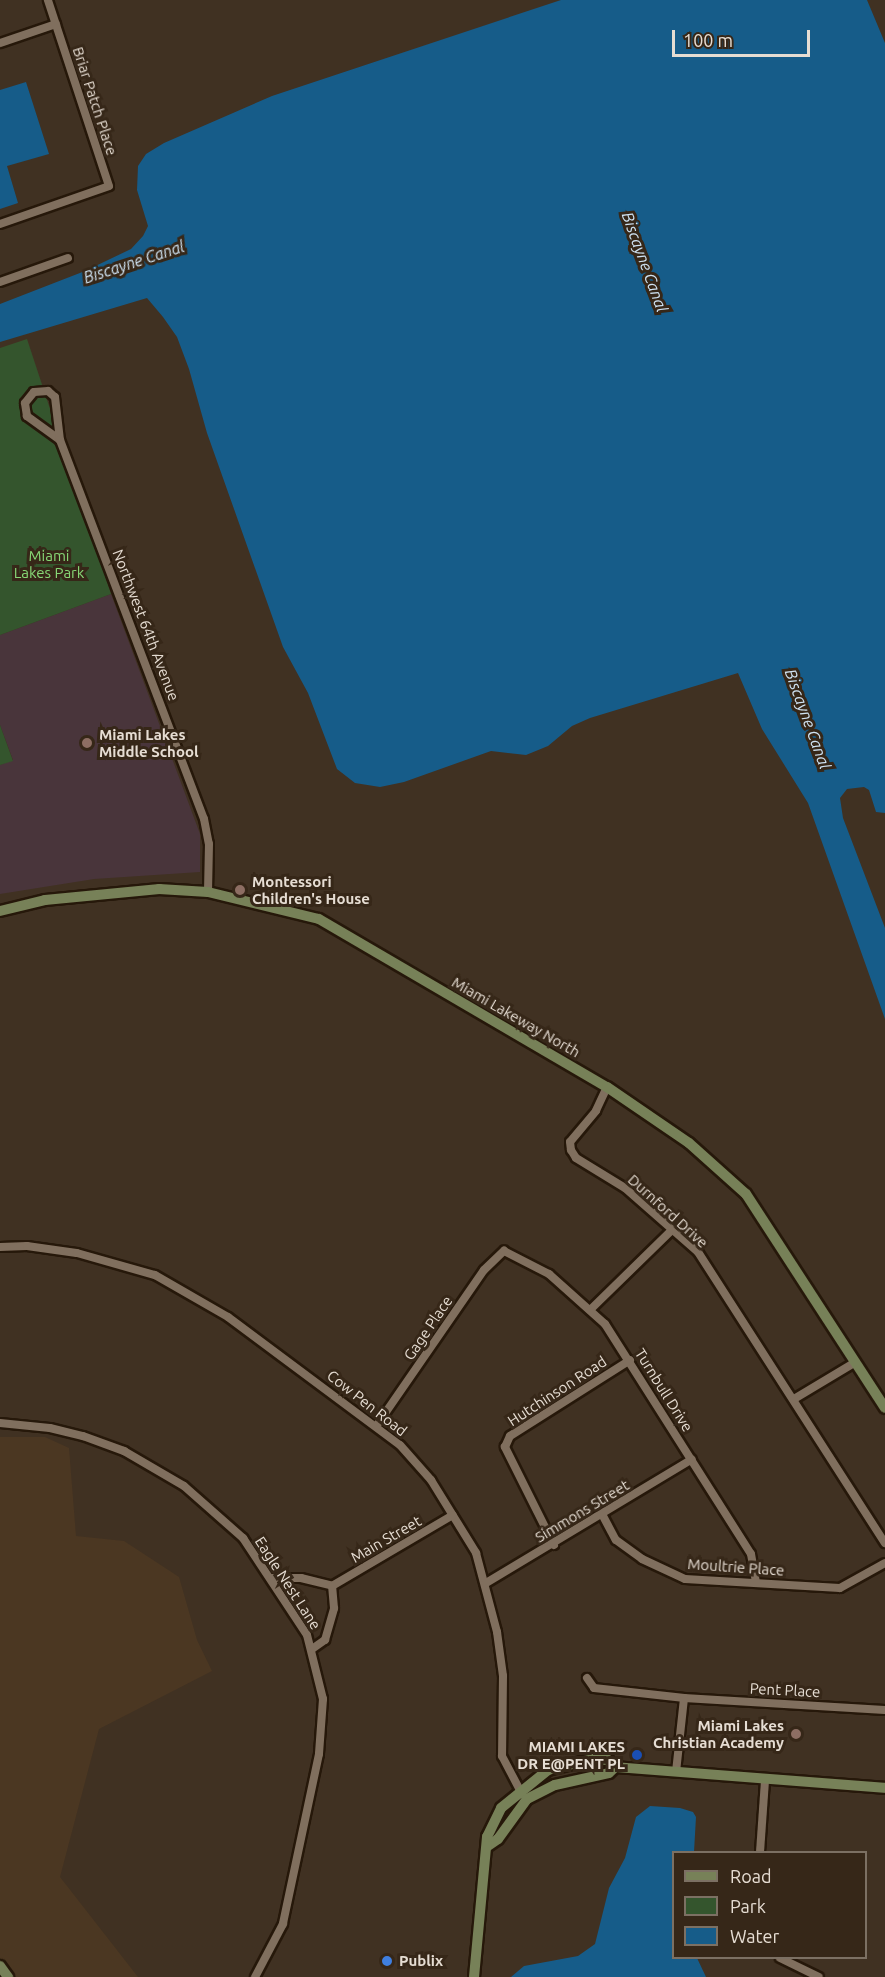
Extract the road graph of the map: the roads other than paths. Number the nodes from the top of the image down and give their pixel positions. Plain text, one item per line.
1 (48, 0) edge
2 (56, 24) junction
3 (0, 43) edge
4 (0, 224) edge
5 (68, 258) dead end
6 (0, 282) edge
7 (60, 440) junction
8 (208, 892) junction
9 (0, 911) edge
10 (607, 1087) junction
11 (673, 1230) junction
12 (0, 1247) edge
13 (504, 1251) joint
14 (590, 1310) junction
15 (630, 1360) junction
16 (854, 1363) junction
17 (794, 1399) junction
18 (885, 1408) edge
19 (0, 1423) edge
20 (377, 1425) junction
21 (692, 1459) junction
22 (453, 1515) junction
23 (603, 1516) junction
24 (885, 1544) edge
25 (554, 1545) junction
26 (885, 1563) edge
27 (272, 1578) junction
28 (756, 1582) junction
29 (486, 1583) junction
30 (332, 1586) junction
31 (312, 1649) junction
32 (587, 1678) dead end
33 (684, 1698) junction
34 (885, 1710) edge
35 (615, 1767) junction
36 (676, 1772) junction
37 (765, 1780) junction
38 (885, 1788) edge
39 (518, 1791) junction
40 (527, 1800) junction
41 (488, 1846) junction
42 (760, 1851) edge
43 (782, 1959) edge
44 (0, 1966) edge
45 (8, 1977) edge
46 (255, 1977) edge
47 (474, 1977) edge
48 (819, 1977) edge

1 - 2 street, Briar Patch Place
2 - 3 street
2 - 4 street, Briar Patch Place
5 - 6 street
7 - 7 street, Northwest 64th Avenue
7 - 8 street, Northwest 64th Avenue
8 - 9 street, Miami Lakeway North
8 - 10 street, Miami Lakeway North
10 - 11 street, Durnford Drive
10 - 16 street, Miami Lakeway North
11 - 14 street
11 - 17 street, Durnford Drive
12 - 20 street, Cow Pen Road
13 - 14 street, Turnbull Drive
13 - 20 street, Gage Place
14 - 15 street, Turnbull Drive
15 - 21 street, Turnbull Drive
15 - 25 street, Hutchinson Road
16 - 17 street
16 - 18 street, Miami Lakeway North
17 - 24 street, Durnford Drive
19 - 27 street, Eagle Nest Lane
20 - 22 street, Cow Pen Road
21 - 23 street, Simmons Street
21 - 28 street, Turnbull Drive
22 - 29 street, Cow Pen Road
22 - 30 street, Main Street
23 - 25 street, Simmons Street
23 - 28 street, Moultrie Place
25 - 29 street, Simmons Street
26 - 28 street, Moultrie Place
27 - 30 street
27 - 31 street, Eagle Nest Lane
29 - 39 street, Cow Pen Road
30 - 31 street
31 - 46 street, Eagle Nest Lane
32 - 33 street, Pent Place
33 - 34 street, Pent Place
33 - 36 street
35 - 36 street
35 - 39 street
35 - 40 street
36 - 37 street
37 - 38 street
37 - 42 street
39 - 40 street, Cow Pen Road
39 - 41 street
40 - 41 street
41 - 47 street
43 - 48 street
44 - 45 street

